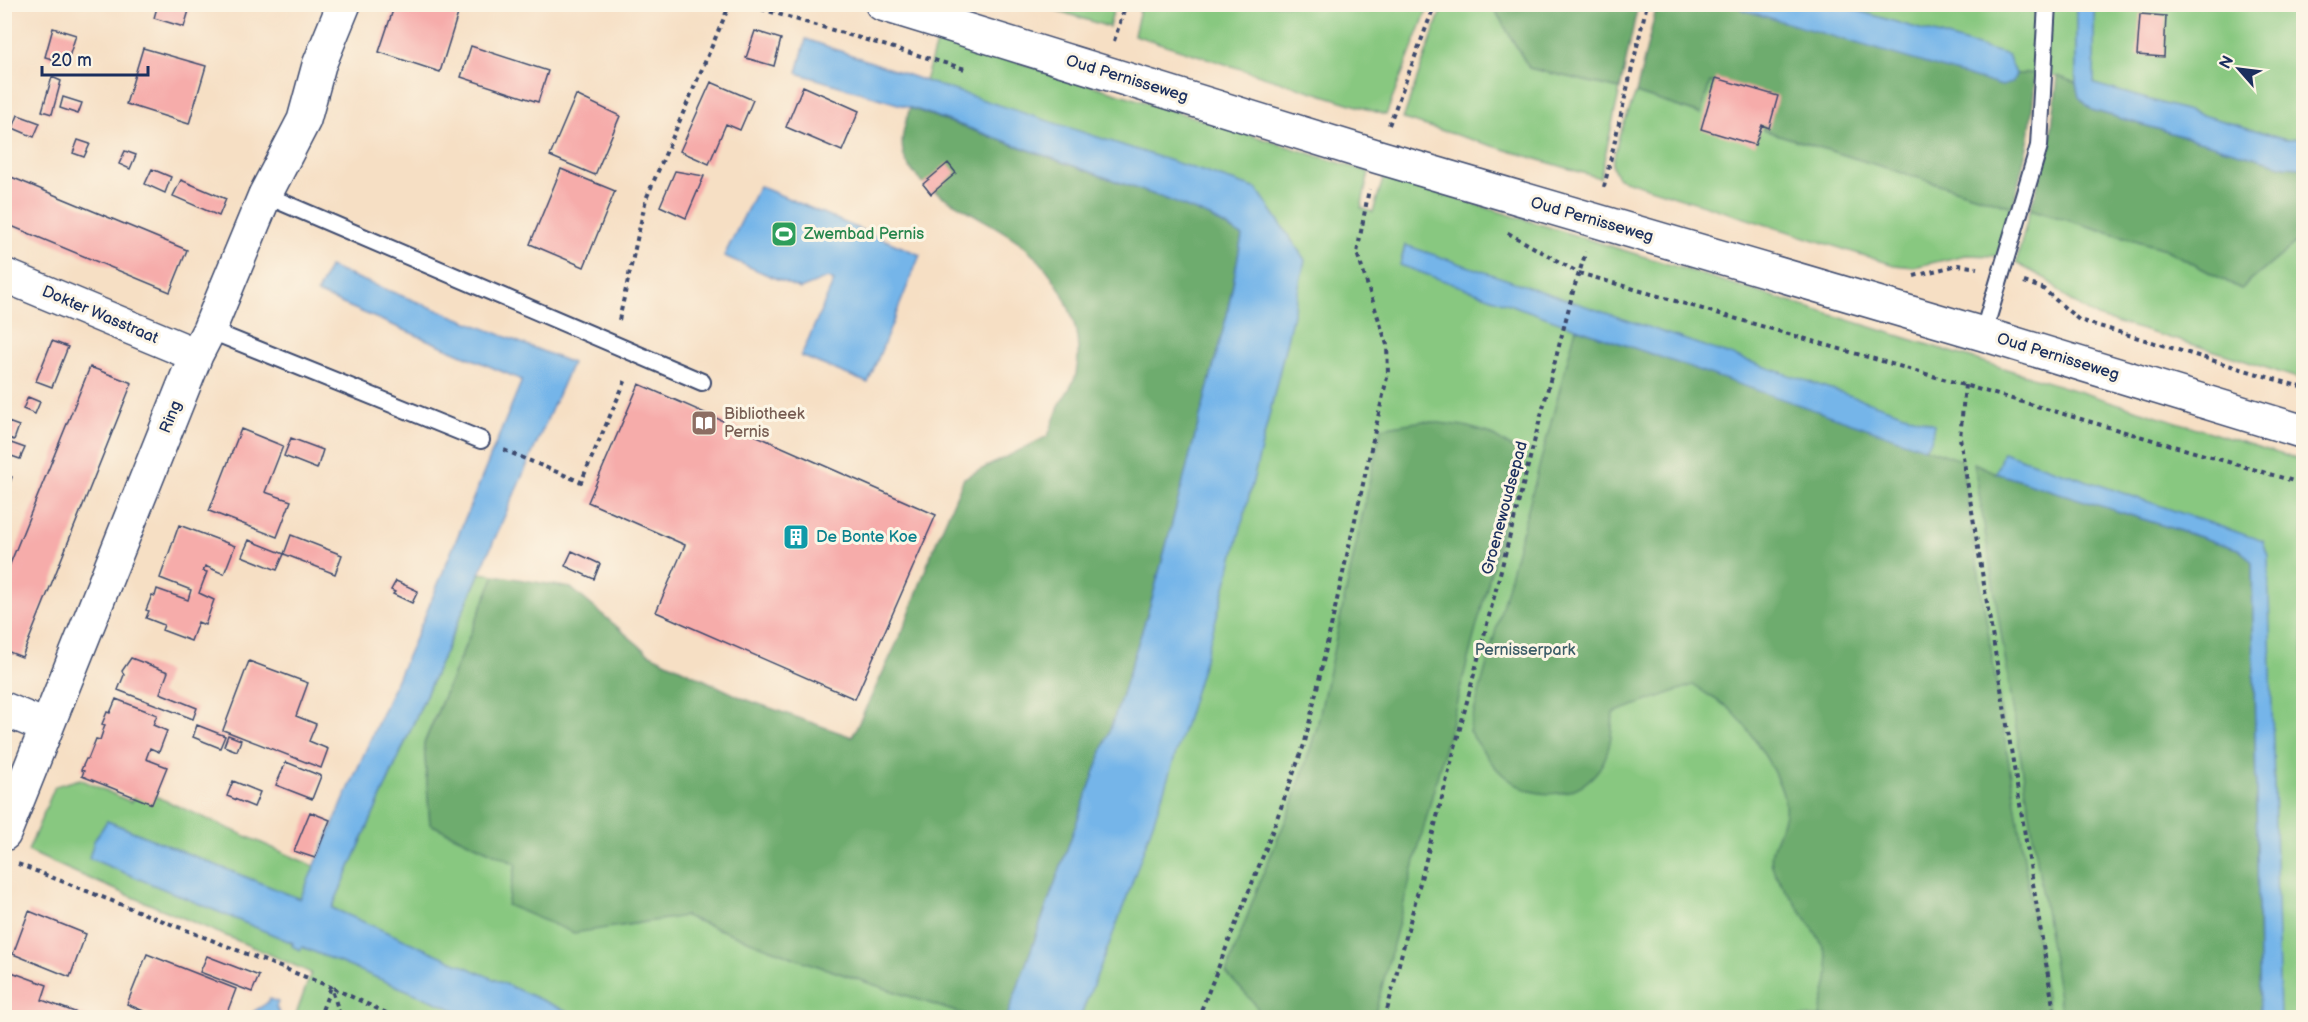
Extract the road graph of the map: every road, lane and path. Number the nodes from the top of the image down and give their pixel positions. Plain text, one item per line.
1 (344, 4) edge
2 (730, 4) edge
3 (882, 4) edge
4 (1126, 4) edge
5 (1436, 4) edge
6 (1647, 4) edge
7 (2047, 4) edge
8 (1113, 45) dead end
9 (1379, 156) junction
10 (265, 195) junction
11 (1596, 221) junction
12 (1579, 273) junction
13 (4, 275) edge
14 (1983, 334) junction
15 (202, 342) junction
16 (613, 344) junction
17 (637, 354) junction
18 (702, 382) dead end
19 (1965, 385) junction
20 (2304, 432) edge
21 (481, 440) joint
22 (2304, 484) edge
23 (4, 709) edge
24 (46, 726) junction
25 (10, 849) edge
26 (331, 987) junction
27 (319, 1017) edge
28 (341, 1017) edge
29 (397, 1017) edge
30 (1198, 1017) edge
31 (1385, 1017) edge
32 (2055, 1017) edge

1 - 10 street, Ring
2 - 16 path
3 - 9 street, Oud Pernisseweg
4 - 8 path
5 - 9 path
6 - 11 path, Groenewoudsepad
7 - 14 lane
9 - 11 street, Oud Pernisseweg
9 - 30 path
10 - 15 street, Ring
10 - 16 lane
11 - 12 path, Groenewoudsepad
11 - 14 street, Oud Pernisseweg
12 - 19 path
12 - 31 path, Groenewoudsepad
13 - 15 street, Dokter Wasstraat
14 - 20 street, Oud Pernisseweg
15 - 21 lane
15 - 24 street, Ring
16 - 17 lane
17 - 18 lane
17 - 21 path
19 - 22 path
19 - 32 path
23 - 24 street
24 - 25 street, Ring
25 - 26 path
26 - 27 path
26 - 28 path
26 - 29 path

